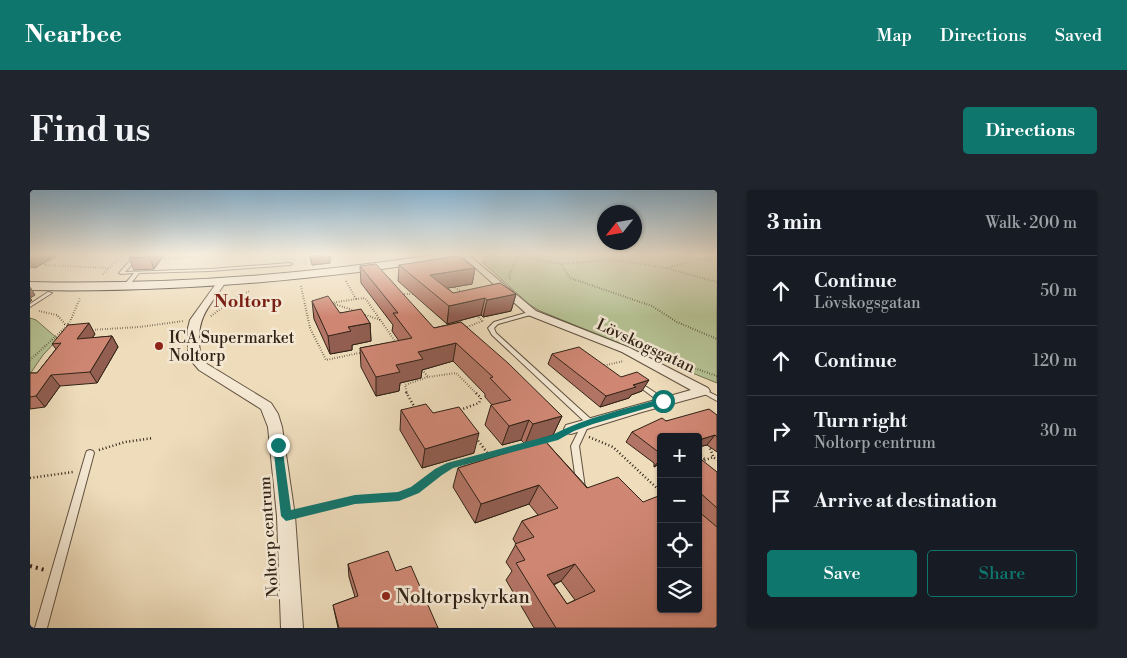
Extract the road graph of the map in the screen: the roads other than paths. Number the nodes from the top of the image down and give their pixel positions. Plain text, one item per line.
1 (136, 274) edge
2 (322, 274) edge
3 (486, 274) edge
4 (221, 283) junction
5 (30, 286) edge
6 (126, 286) junction
7 (50, 293) dead end
8 (30, 306) edge
9 (532, 313) junction
10 (631, 378) edge
11 (703, 391) junction
12 (717, 399) edge
13 (663, 401) junction
14 (582, 427) junction
15 (90, 453) road end
16 (581, 490) edge
17 (40, 628) edge
18 (292, 628) edge

1 - 6 lane
2 - 4 street
3 - 9 street, Lövskogsgatan
4 - 6 street
4 - 18 street, Noltorp centrum
5 - 6 street
7 - 8 lane
9 - 11 street, Lövskogsgatan
9 - 14 lane
10 - 13 lane
11 - 12 lane
11 - 13 street, Lövskogsgatan
13 - 14 street, Lövskogsgatan
14 - 16 lane
15 - 17 lane

